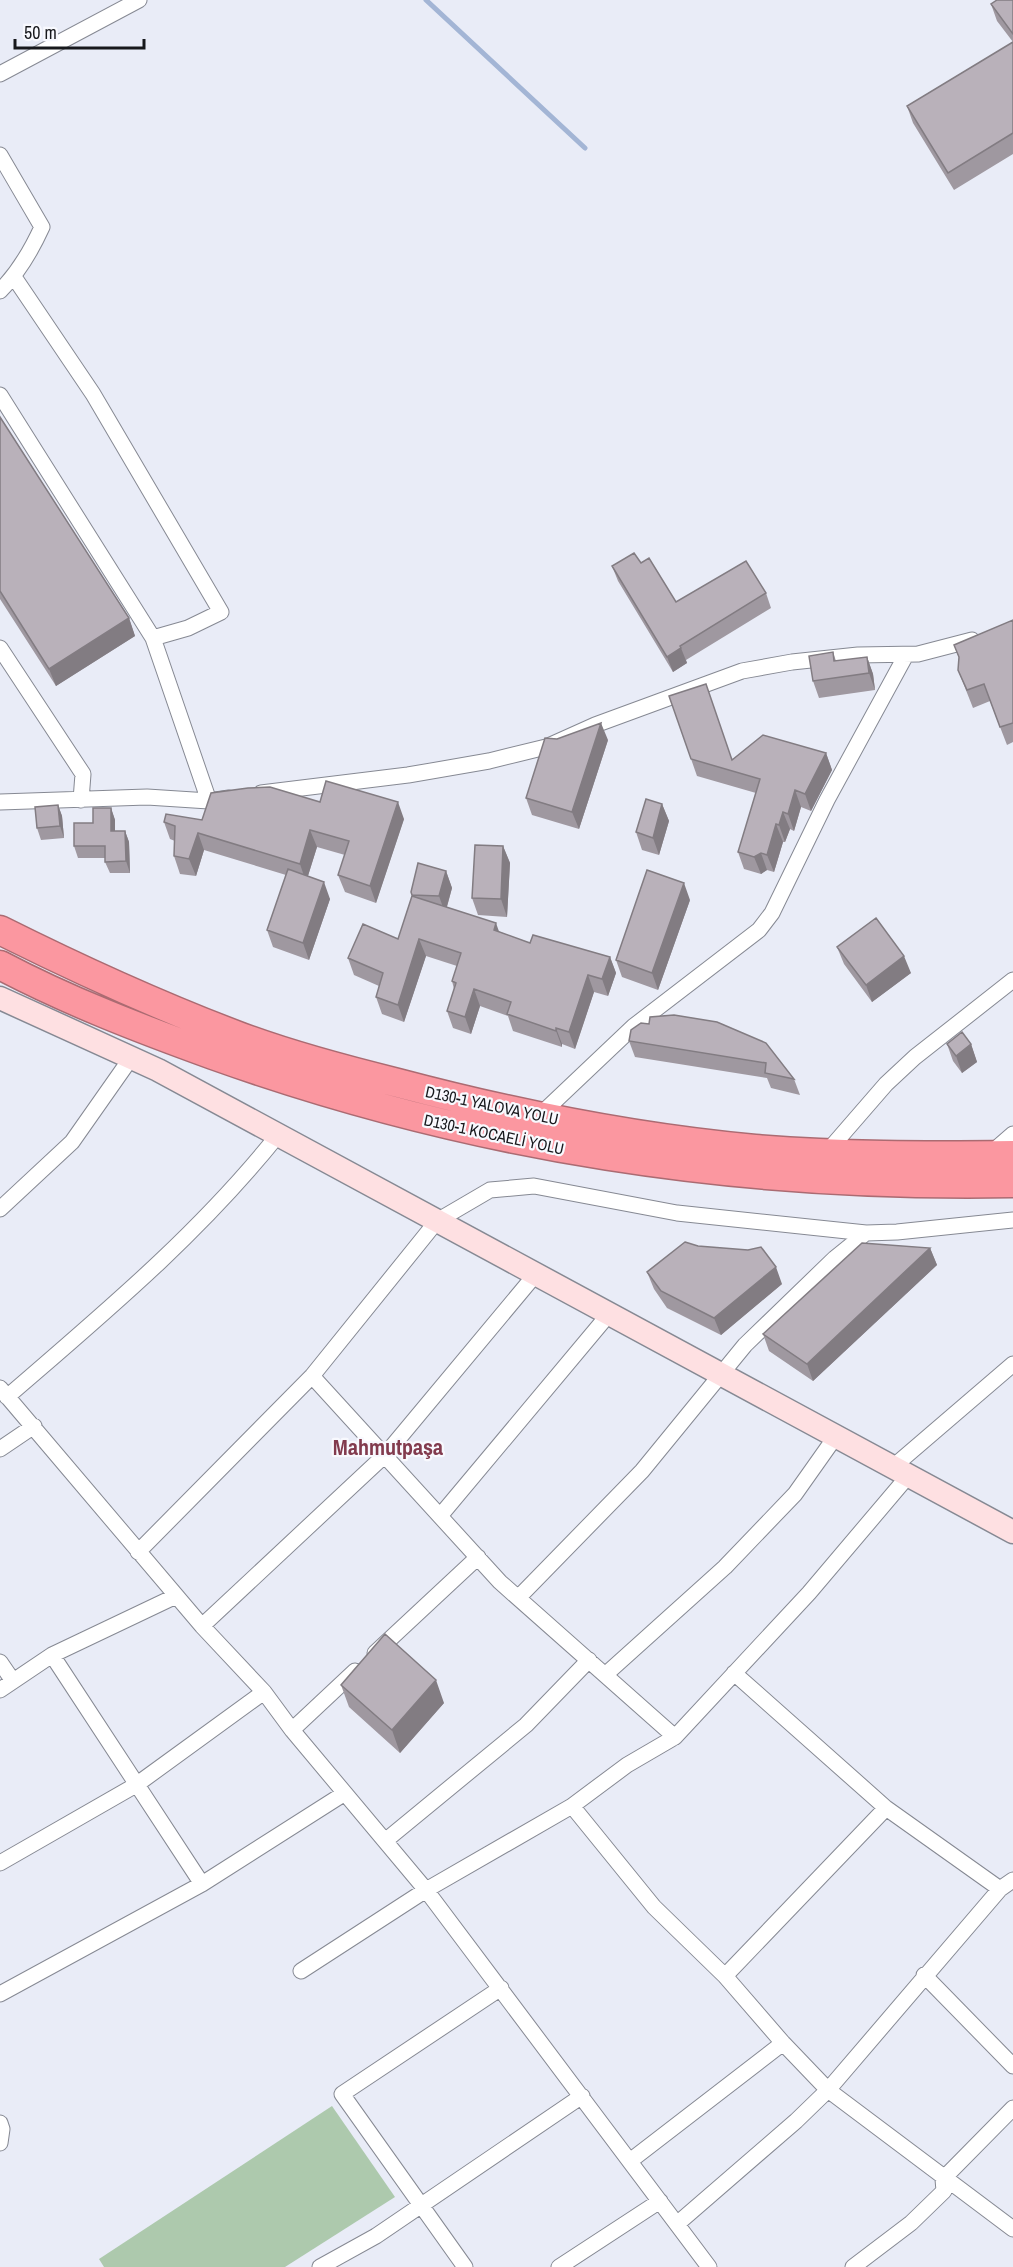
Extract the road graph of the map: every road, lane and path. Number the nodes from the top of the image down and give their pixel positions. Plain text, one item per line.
1 (140, 0) edge
2 (0, 74) edge
3 (0, 155) edge
4 (14, 277) junction
5 (0, 291) edge
6 (0, 395) edge
7 (986, 635) edge
8 (153, 638) junction
9 (0, 648) edge
10 (906, 655) junction
11 (81, 800) junction
12 (209, 801) junction
13 (0, 802) edge
14 (4, 931) edge
15 (0, 965) edge
16 (1013, 980) edge
17 (0, 998) edge
18 (131, 1058) junction
19 (538, 1117) junction
20 (1013, 1134) edge
21 (278, 1135) junction
22 (827, 1152) junction
23 (1001, 1155) edge
24 (1013, 1183) edge
25 (0, 1209) edge
26 (1013, 1220) edge
27 (437, 1221) junction
28 (866, 1233) junction
29 (536, 1275) junction
30 (609, 1314) junction
31 (1013, 1364) edge
32 (722, 1375) junction
33 (312, 1376) junction
34 (4, 1392) edge
35 (34, 1426) junction
36 (836, 1436) junction
37 (0, 1449) edge
38 (385, 1455) junction
39 (901, 1471) junction
40 (440, 1516) junction
41 (1013, 1532) edge
42 (138, 1551) junction
43 (478, 1557) junction
44 (176, 1596) junction
45 (518, 1598) junction
46 (202, 1626) junction
47 (52, 1655) junction
48 (589, 1660) junction
49 (0, 1662) edge
50 (734, 1673) junction
51 (605, 1676) junction
52 (6, 1686) edge
53 (264, 1692) junction
54 (292, 1730) junction
55 (675, 1737) junction
56 (136, 1785) junction
57 (345, 1793) junction
58 (572, 1806) junction
59 (886, 1808) junction
60 (385, 1841) junction
61 (0, 1863) edge
62 (1013, 1880) edge
63 (202, 1884) junction
64 (1000, 1889) junction
65 (426, 1890) junction
66 (301, 1971) dead end
67 (924, 1975) junction
68 (725, 1976) junction
69 (501, 1988) junction
70 (0, 1994) edge
71 (783, 2043) junction
72 (1013, 2066) edge
73 (828, 2090) junction
74 (582, 2096) junction
75 (1013, 2108) edge
76 (0, 2123) edge
77 (0, 2144) edge
78 (630, 2161) junction
79 (943, 2179) junction
80 (660, 2201) junction
81 (422, 2205) junction
82 (677, 2224) junction
83 (1013, 2229) edge
84 (320, 2267) edge
85 (465, 2267) edge
86 (560, 2267) edge
87 (709, 2267) edge
88 (853, 2267) edge

1 - 2 street
3 - 4 street
4 - 5 street
4 - 8 street
6 - 8 street
7 - 10 street
8 - 12 street
9 - 11 street
10 - 12 street
10 - 19 street
11 - 12 street
11 - 13 street
14 - 19 highway, D130-1 YALOVA YOLU
15 - 24 highway, D130-1 KOCAELİ YOLU
16 - 22 street
17 - 18 main road
18 - 21 main road
18 - 25 street
19 - 22 highway, D130-1 YALOVA YOLU
20 - 23 street
21 - 27 main road
21 - 34 street
22 - 23 highway, D130-1 YALOVA YOLU
26 - 28 street
27 - 28 street
27 - 29 main road
27 - 33 street
28 - 32 street
29 - 30 main road
29 - 38 street
30 - 32 main road
30 - 40 street
31 - 39 street
32 - 36 main road
32 - 45 street
33 - 38 street
33 - 42 street
34 - 35 street
35 - 37 street
35 - 42 street
36 - 39 main road
36 - 51 street
38 - 40 street
38 - 46 street
39 - 41 main road
39 - 50 street
40 - 43 street
42 - 44 street
43 - 45 street
43 - 54 street
44 - 46 street
44 - 47 street
45 - 48 street
46 - 53 street
47 - 52 street
47 - 56 street
48 - 51 street
48 - 60 street
49 - 52 street
50 - 55 street
50 - 59 street
51 - 55 street
53 - 54 street
53 - 56 street
54 - 57 street
55 - 58 street
56 - 61 street
56 - 63 street
57 - 60 street
57 - 63 street
58 - 65 street
58 - 68 street
59 - 64 street
59 - 68 street
60 - 65 street
62 - 64 street
63 - 70 street
64 - 67 street
65 - 66 street
65 - 69 street
67 - 72 street
67 - 73 street
68 - 71 street
69 - 74 street
69 - 81 street
71 - 73 street
71 - 78 street
73 - 79 street
73 - 82 street
74 - 78 street
74 - 81 street
75 - 79 street
76 - 77 street
78 - 80 street
79 - 83 street
79 - 88 street
80 - 82 street
80 - 86 street
81 - 84 street
81 - 85 street
82 - 87 street

